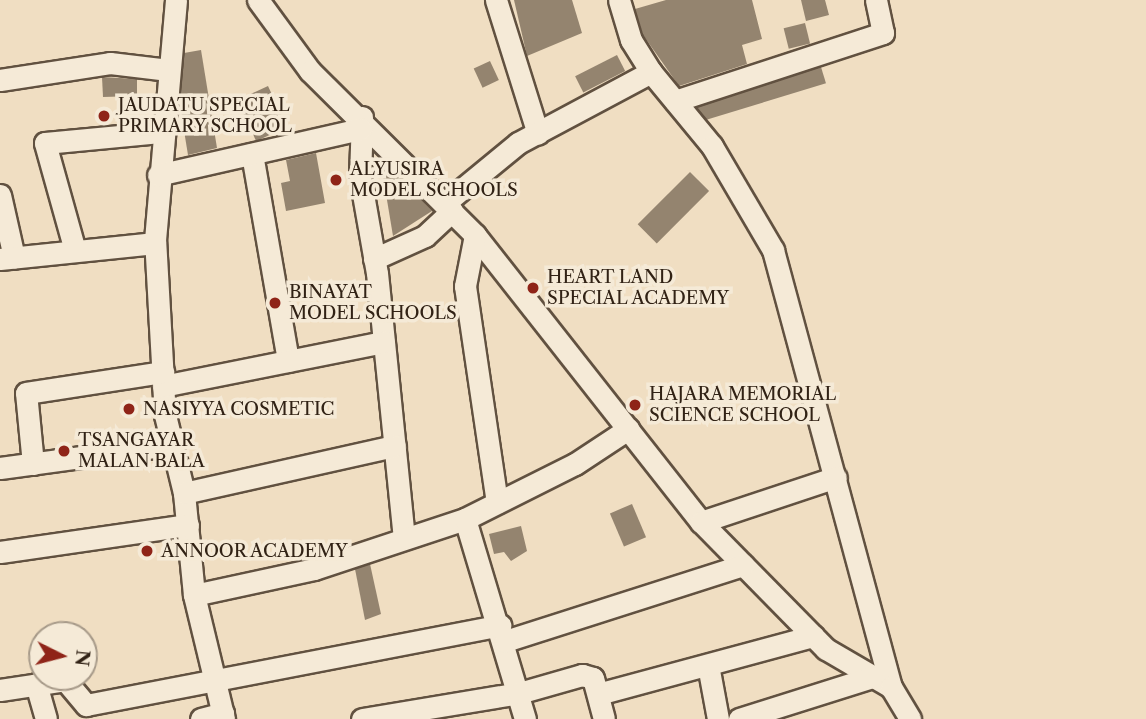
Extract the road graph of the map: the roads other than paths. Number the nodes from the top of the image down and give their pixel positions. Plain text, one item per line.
1 (176, 0) edge
2 (258, 0) edge
3 (496, 0) edge
4 (619, 0) edge
5 (876, 0) edge
6 (169, 70) junction
7 (651, 72) junction
8 (0, 80) edge
9 (675, 101) junction
10 (361, 123) junction
11 (162, 132) junction
12 (538, 134) junction
13 (252, 154) junction
14 (158, 174) junction
15 (0, 195) edge
16 (449, 207) junction
17 (475, 235) junction
18 (155, 243) junction
19 (74, 247) junction
20 (7, 258) edge
21 (374, 259) junction
22 (384, 342) junction
23 (288, 361) junction
24 (163, 379) junction
25 (628, 429) junction
26 (170, 444) junction
27 (395, 446) junction
28 (33, 464) junction
29 (0, 468) edge
30 (836, 477) junction
31 (184, 493) junction
32 (497, 503) junction
33 (465, 519) junction
34 (701, 522) junction
35 (188, 525) junction
36 (404, 538) junction
37 (0, 552) edge
38 (743, 565) junction
39 (194, 595) junction
40 (503, 633) junction
41 (813, 636) junction
42 (708, 665) junction
43 (213, 676) junction
44 (881, 682) junction
45 (28, 685) edge
46 (0, 690) edge
47 (38, 691) edge
48 (74, 691) edge
49 (519, 693) junction
50 (598, 694) junction
51 (223, 716) edge
52 (46, 719) edge
53 (201, 719) edge
54 (362, 719) edge
55 (525, 719) edge
56 (604, 719) edge
57 (718, 719) edge
58 (739, 719) edge
59 (910, 719) edge

1 - 6 street
2 - 10 street
3 - 12 street
4 - 7 street
5 - 9 street
6 - 8 street
6 - 11 street
7 - 9 street
7 - 12 street
9 - 30 street
10 - 13 street
10 - 16 street
10 - 21 street
11 - 14 street
11 - 19 street
12 - 16 street
13 - 14 street
13 - 23 street
14 - 18 street
15 - 20 street
16 - 17 street
16 - 21 street
17 - 25 street
17 - 32 street
18 - 19 street
18 - 24 street
19 - 20 street
21 - 22 street
22 - 23 street
22 - 27 street
23 - 24 street
24 - 26 street
24 - 28 street
25 - 32 street
25 - 34 street
26 - 28 street
26 - 31 street
27 - 31 street
27 - 36 street
28 - 29 street
30 - 34 street
30 - 44 street
31 - 35 street
32 - 33 street
33 - 36 street
33 - 40 street
34 - 38 street
35 - 37 street
35 - 39 street
36 - 39 street
38 - 40 street
38 - 41 street
39 - 43 street
40 - 43 street
40 - 49 street
41 - 42 street
41 - 44 street
42 - 50 street
42 - 57 street
43 - 48 street
43 - 51 street
44 - 58 street
44 - 59 street
45 - 46 street
47 - 52 street
49 - 50 street
49 - 54 street
49 - 55 street
50 - 56 street
51 - 53 street

